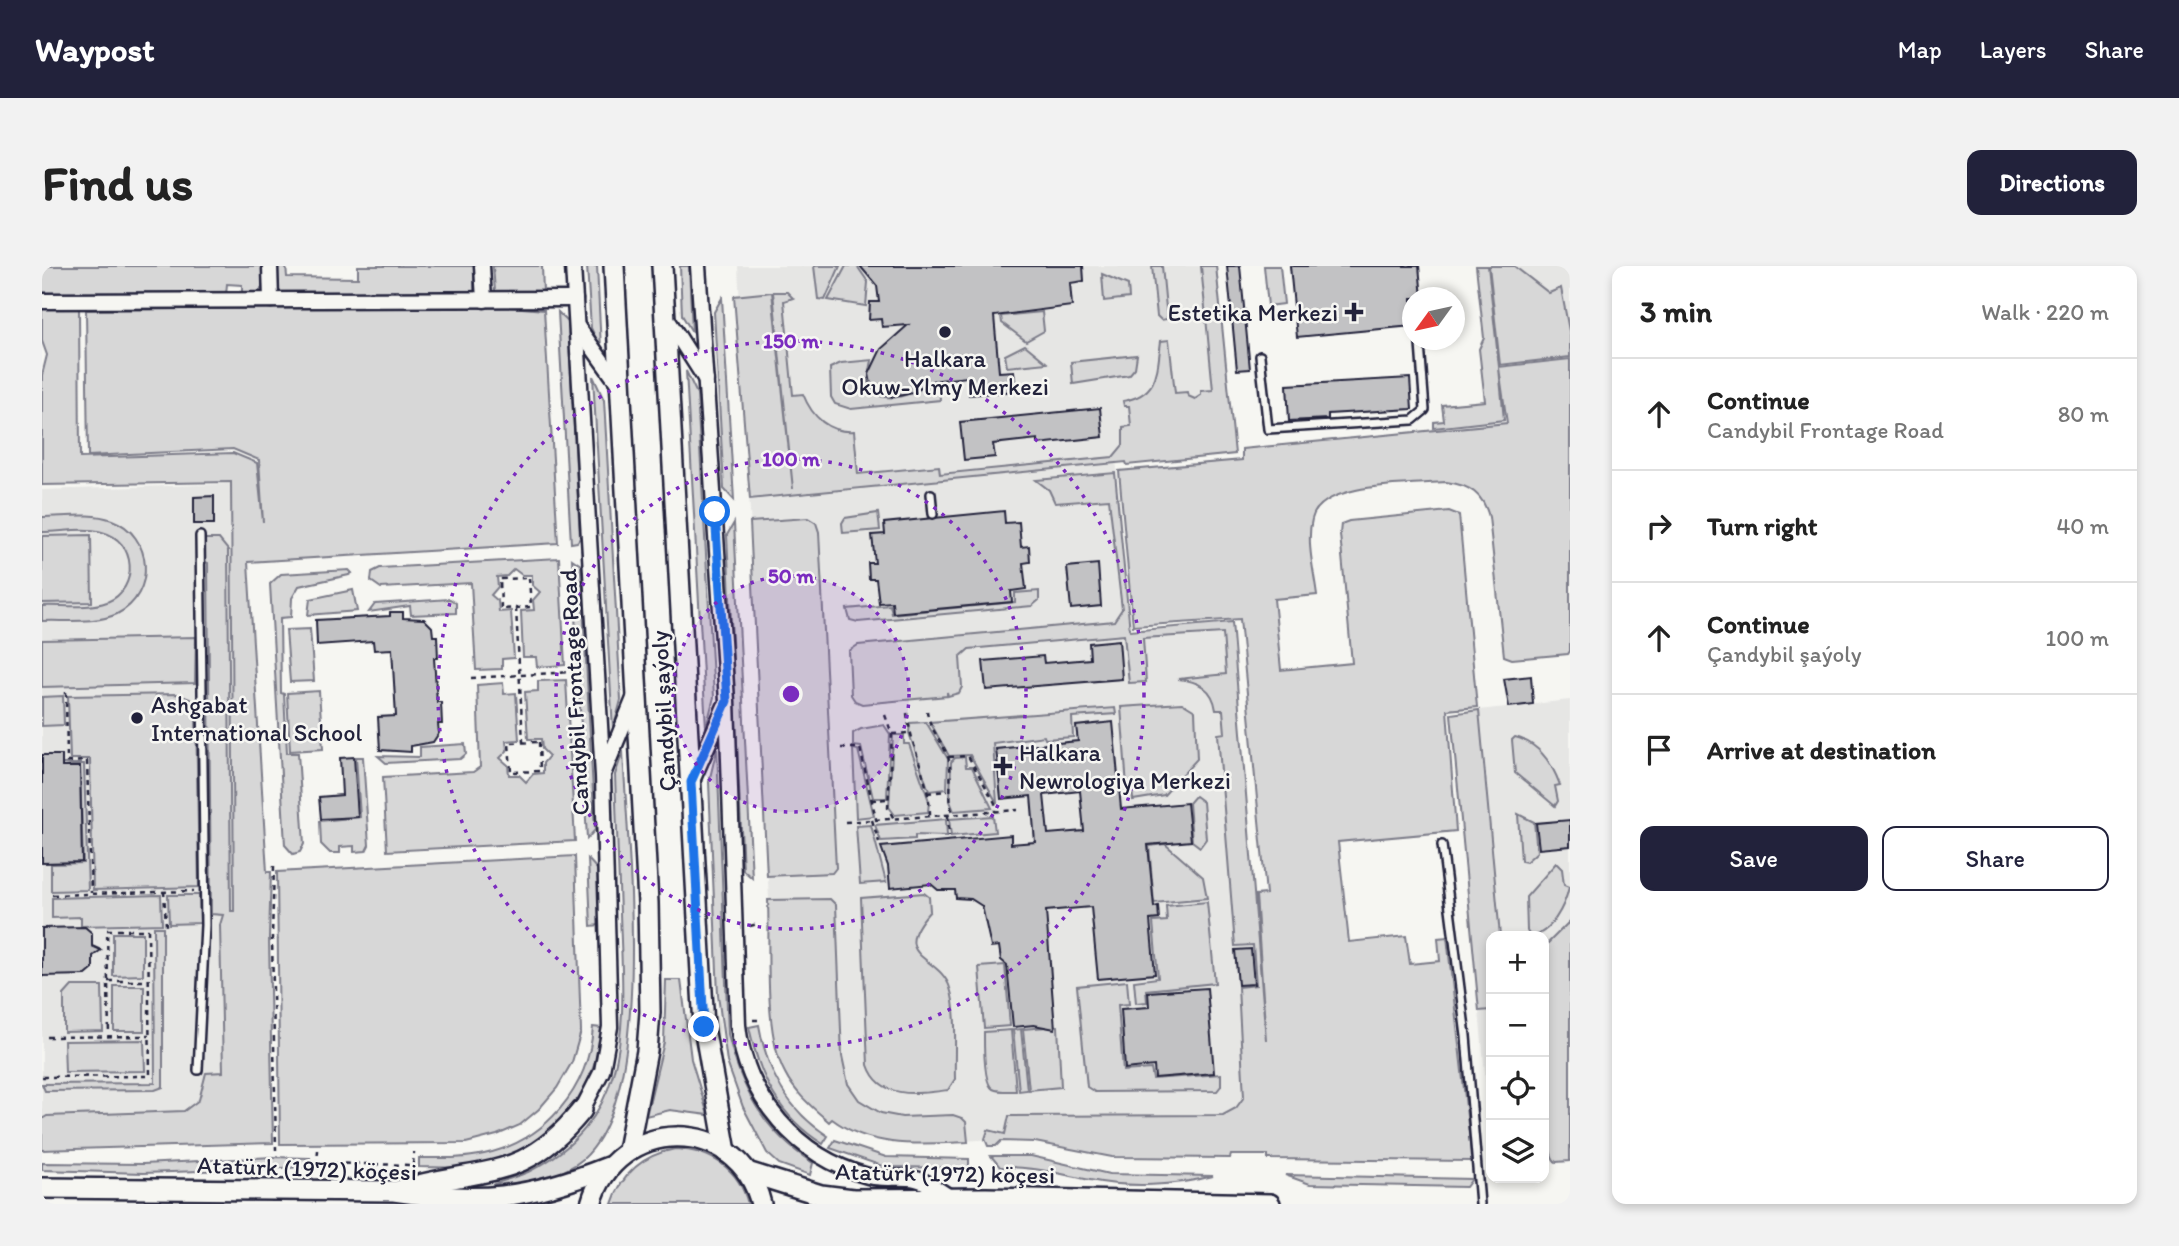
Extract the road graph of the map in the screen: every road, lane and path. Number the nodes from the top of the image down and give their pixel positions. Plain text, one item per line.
1 (270, 266) edge
2 (482, 266) edge
3 (573, 266) edge
4 (614, 266) edge
5 (662, 266) edge
6 (698, 266) edge
7 (575, 299) junction
8 (271, 300) junction
9 (484, 300) junction
10 (42, 301) edge
11 (664, 315) junction
12 (576, 324) junction
13 (1420, 350) edge
14 (1260, 356) dead end
15 (707, 381) junction
16 (621, 388) junction
17 (932, 494) dead end
18 (933, 514) dead end
19 (200, 536) dead end
20 (516, 608) junction
21 (572, 672) dead end
22 (520, 675) junction
23 (471, 678) dead end
24 (638, 689) junction
25 (66, 692) dead end
26 (727, 701) junction
27 (927, 711) dead end
28 (907, 713) dead end
29 (885, 715) dead end
30 (908, 733) junction
31 (892, 734) junction
32 (523, 742) junction
33 (841, 748) dead end
34 (948, 757) junction
35 (603, 776) junction
36 (691, 782) junction
37 (948, 791) junction
38 (928, 793) junction
39 (888, 799) junction
40 (871, 800) junction
41 (1018, 810) dead end
42 (995, 812) junction
43 (950, 815) junction
44 (930, 816) junction
45 (894, 819) junction
46 (874, 820) junction
47 (845, 822) dead end
48 (949, 836) dead end
49 (879, 842) dead end
50 (1442, 845) dead end
51 (274, 866) dead end
52 (164, 891) junction
53 (204, 891) junction
54 (91, 894) junction
55 (52, 895) dead end
56 (758, 924) dead end
57 (166, 926) dead end
58 (750, 931) dead end
59 (108, 981) junction
60 (148, 981) junction
61 (753, 1013) dead end
62 (764, 1020) dead end
63 (108, 1036) junction
64 (149, 1036) junction
65 (47, 1037) dead end
66 (198, 1070) dead end
67 (42, 1077) edge
68 (582, 1110) joint
69 (276, 1150) dead end
70 (318, 1150) dead end
71 (628, 1150) junction
72 (414, 1152) dead end
73 (726, 1152) junction
74 (608, 1167) junction
75 (747, 1172) junction
76 (42, 1188) edge
77 (394, 1191) junction
78 (951, 1198) junction
79 (591, 1204) edge
80 (761, 1204) edge
81 (1270, 1204) edge
82 (1480, 1204) edge

1 - 8 street
2 - 9 street
3 - 7 street, Candybil Frontage Road
4 - 16 main road, Çandybil şaýoly
5 - 11 main road, Çandybil şaýoly
6 - 15 street
7 - 9 street
7 - 12 street, Candybil Frontage Road
8 - 9 street
8 - 10 street
11 - 15 street
11 - 36 main road, Çandybil şaýoly
12 - 16 street
12 - 35 street, Candybil Frontage Road
13 - 14 lane
15 - 26 street
16 - 24 main road, Çandybil şaýoly
17 - 18 lane
19 - 53 lane
20 - 20 path
20 - 22 path
21 - 22 path
22 - 23 path
22 - 32 path
24 - 35 street
24 - 71 main road, Çandybil şaýoly
25 - 54 path
26 - 36 street
26 - 78 street
27 - 34 path
28 - 30 path
29 - 31 path
30 - 31 path
30 - 38 path
31 - 39 path
32 - 32 path
33 - 40 path
34 - 37 path
34 - 42 path
35 - 68 street, Candybil Frontage Road
36 - 73 main road, Çandybil şaýoly
37 - 38 path
37 - 43 path
38 - 44 path
39 - 40 path
39 - 45 path
40 - 46 path
41 - 42 path
42 - 43 path
43 - 44 path
43 - 48 path
44 - 45 path
45 - 46 path
46 - 47 path
46 - 49 path
50 - 82 lane
51 - 69 path
52 - 53 path
52 - 54 path
52 - 57 path
53 - 66 lane
54 - 55 path
56 - 58 path
59 - 60 path
59 - 60 path
59 - 63 path
60 - 64 path
61 - 62 path
63 - 64 path
63 - 65 path
64 - 67 path
68 - 77 main road
70 - 72 path
71 - 73 main road
71 - 74 main road
73 - 75 main road
74 - 77 main road, Atatürk (1972) köçesi
74 - 79 main road
75 - 78 main road, Atatürk (1972) köçesi
75 - 80 main road
76 - 77 main road, Atatürk (1972) köçesi
78 - 81 main road, Atatürk (1972) köçesi

